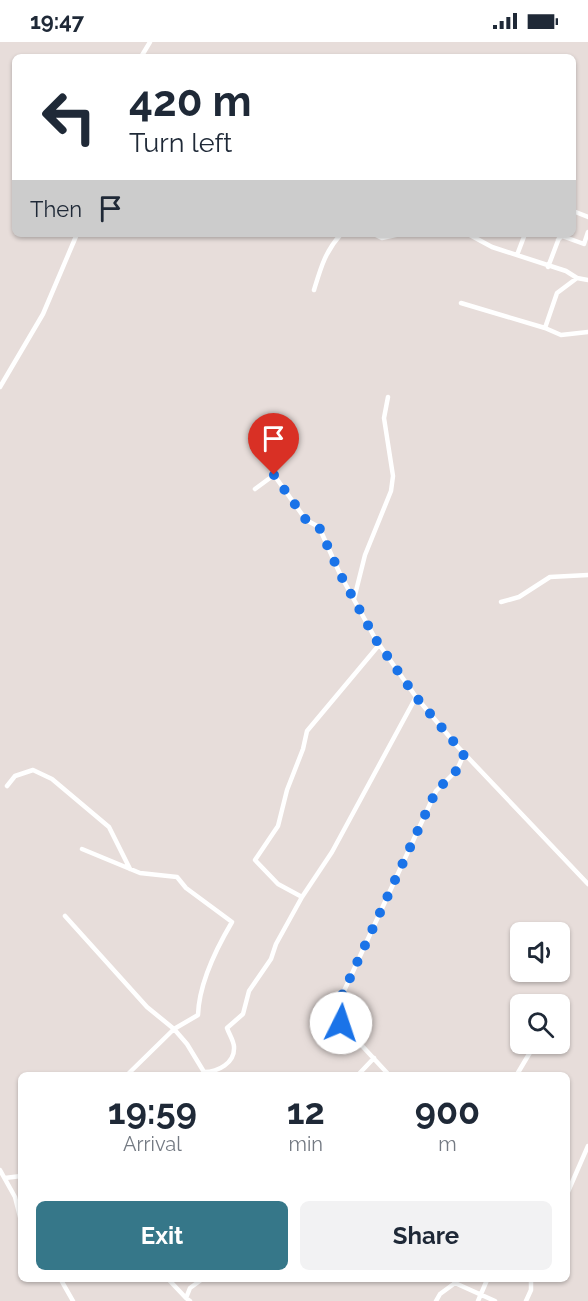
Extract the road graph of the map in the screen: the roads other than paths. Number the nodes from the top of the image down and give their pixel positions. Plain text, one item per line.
1 (588, 232) edge
2 (76, 237) edge
3 (338, 237) edge
4 (472, 237) edge
5 (524, 237) edge
6 (560, 237) edge
7 (561, 237) edge
8 (565, 237) edge
9 (558, 240) junction
10 (517, 255) junction
11 (548, 267) junction
12 (577, 278) junction
13 (588, 280) edge
14 (314, 290) dead end
15 (461, 303) dead end
16 (545, 328) junction
17 (588, 332) edge
18 (0, 387) edge
19 (388, 397) dead end
20 (255, 489) dead end
21 (588, 575) edge
22 (354, 599) junction
23 (501, 602) dead end
24 (379, 645) junction
25 (416, 697) junction
26 (464, 754) junction
27 (7, 786) dead end
28 (82, 849) dead end
29 (120, 849) junction
30 (117, 862) junction
31 (130, 869) junction
32 (588, 884) edge
33 (302, 897) junction
34 (65, 916) dead end
35 (174, 1029) junction
36 (529, 1054) edge
37 (374, 1058) junction
38 (130, 1072) edge
39 (361, 1072) edge
40 (386, 1072) edge
41 (518, 1072) edge
42 (588, 1146) edge
43 (0, 1170) edge
44 (18, 1176) edge
45 (5, 1178) junction
46 (570, 1187) edge
47 (18, 1209) edge
48 (64, 1282) edge
49 (171, 1282) edge
50 (198, 1282) edge
51 (453, 1282) edge
52 (456, 1282) edge
53 (486, 1282) edge
54 (531, 1282) edge
55 (481, 1295) junction
56 (188, 1299) edge
57 (73, 1301) edge
58 (436, 1301) edge
59 (478, 1301) edge
60 (495, 1301) edge
61 (526, 1301) edge

1 - 8 street
2 - 18 street
3 - 14 street
4 - 10 street
5 - 10 street
6 - 9 street
7 - 9 street
9 - 11 street
10 - 11 street
11 - 12 street
12 - 13 street
12 - 16 street
15 - 16 street
16 - 17 street
19 - 22 street
20 - 22 street
21 - 23 street
22 - 24 street
24 - 25 street
24 - 33 street
25 - 26 street
25 - 33 street
26 - 32 street
26 - 37 street
27 - 29 street
28 - 30 street
29 - 30 street
29 - 31 street
30 - 31 street
31 - 35 street
33 - 35 street
34 - 35 street
35 - 38 street
36 - 41 street
37 - 39 street
37 - 40 street
42 - 46 street
43 - 45 street
44 - 45 street
45 - 47 street
48 - 57 street
49 - 56 street
50 - 56 street
51 - 58 street
52 - 55 street
53 - 55 street
54 - 61 street
55 - 59 street
55 - 60 street

